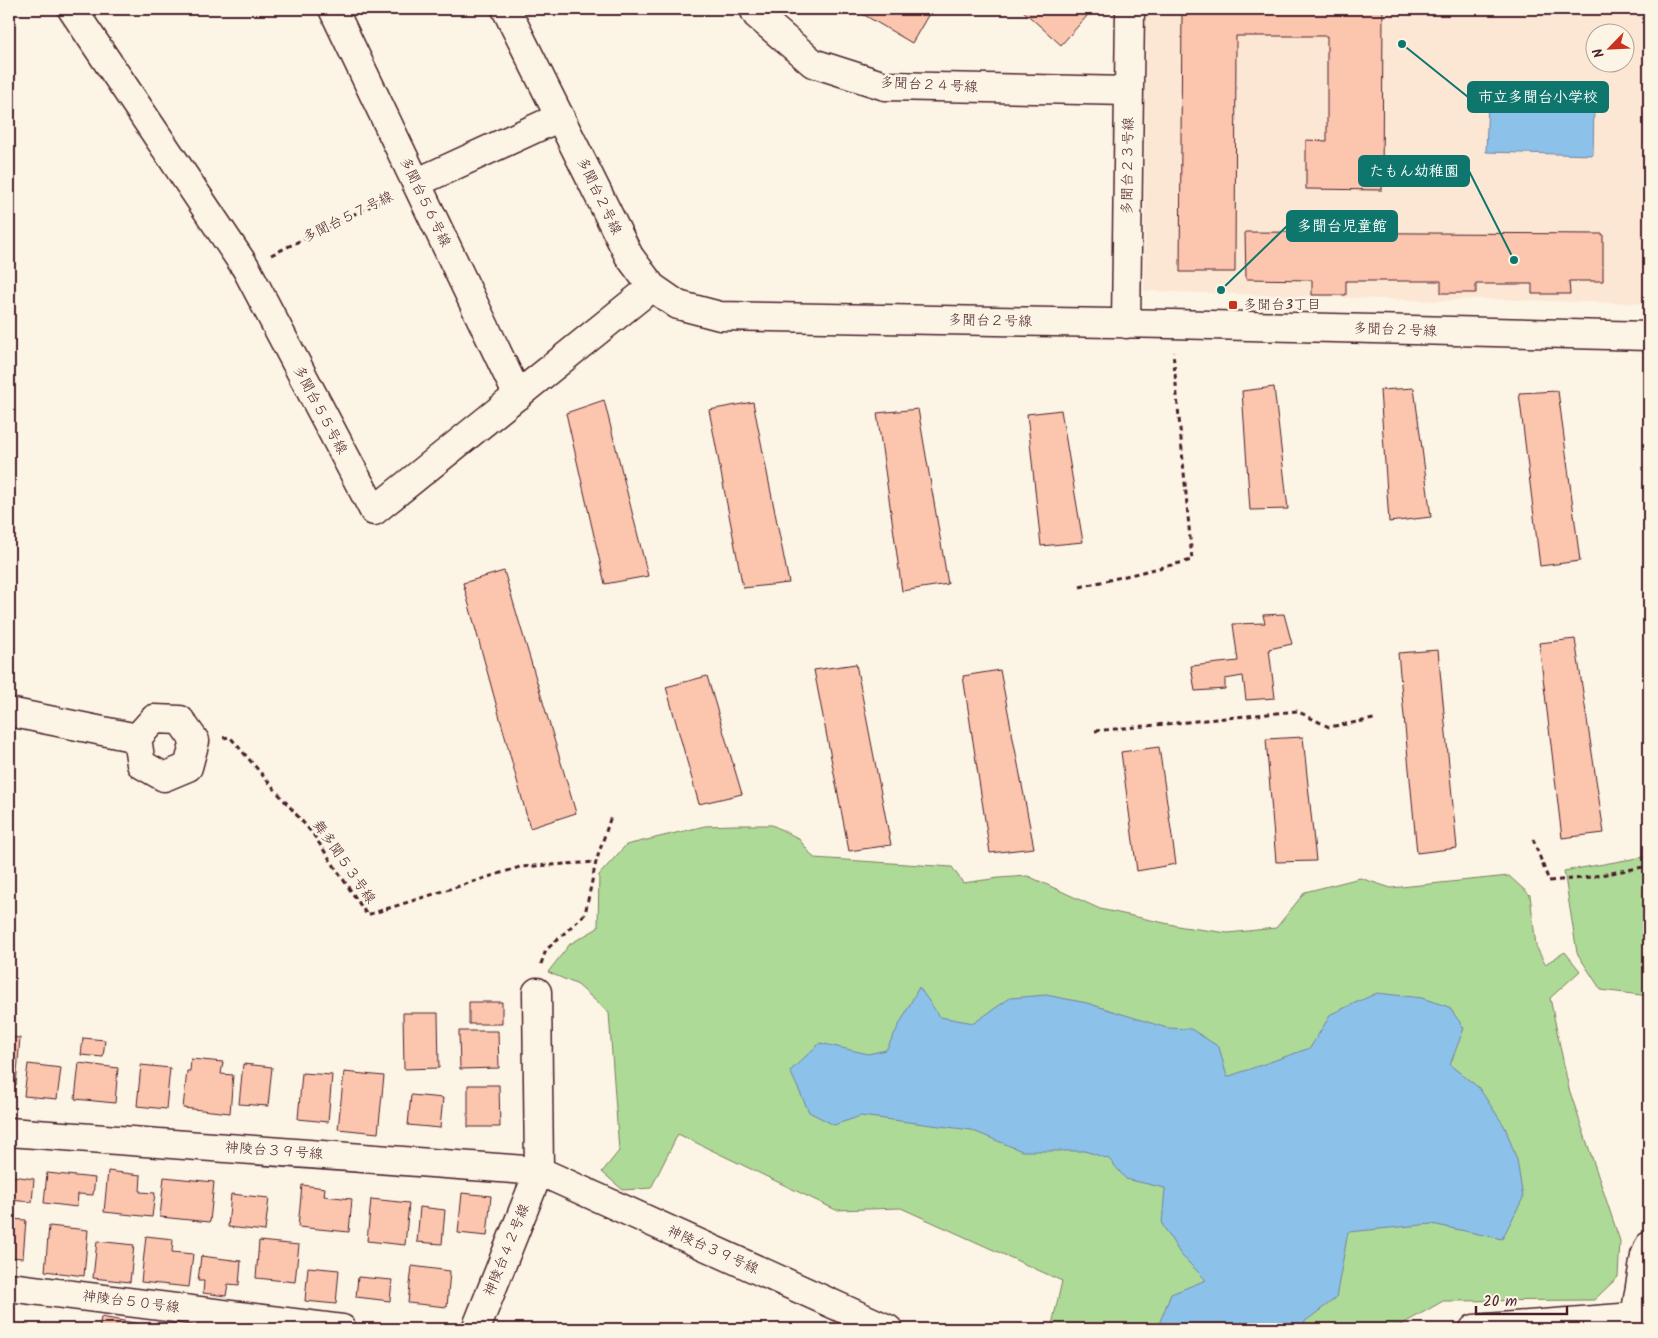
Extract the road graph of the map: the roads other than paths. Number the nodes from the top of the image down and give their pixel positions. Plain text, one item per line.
1 (72, 9) edge
2 (333, 9) edge
3 (506, 9) edge
4 (754, 9) edge
5 (1130, 9) edge
6 (1130, 91) junction
7 (560, 117) junction
8 (416, 183) junction
9 (652, 287) junction
10 (1126, 324) junction
11 (1649, 336) edge
12 (518, 396) junction
13 (9, 712) edge
14 (137, 738) junction
15 (537, 992) road end
16 (9, 1132) edge
17 (539, 1171) junction
18 (1649, 1246) edge
19 (9, 1287) edge
20 (1634, 1323) edge
21 (342, 1329) edge
22 (476, 1329) edge
23 (888, 1329) edge
24 (1474, 1329) edge

1 - 12 street, 多聞台５５号線
2 - 8 street, 多聞台５６号線
3 - 7 street, 多聞台２号線
4 - 6 street, 多聞台２４号線
5 - 6 street, 多聞台２３号線
6 - 10 street, 多聞台２３号線
7 - 8 street
7 - 9 street, 多聞台２号線
8 - 12 street, 多聞台５６号線
9 - 10 street, 多聞台２号線
9 - 12 street, 多聞台５５号線
10 - 11 street, 多聞台２号線
13 - 14 street
14 - 14 street
15 - 17 street
16 - 17 street, 神陵台３９号線
17 - 22 street, 神陵台４２号線
17 - 23 street, 神陵台３９号線
18 - 20 street
19 - 21 street, 神陵台５０号線
20 - 24 street

